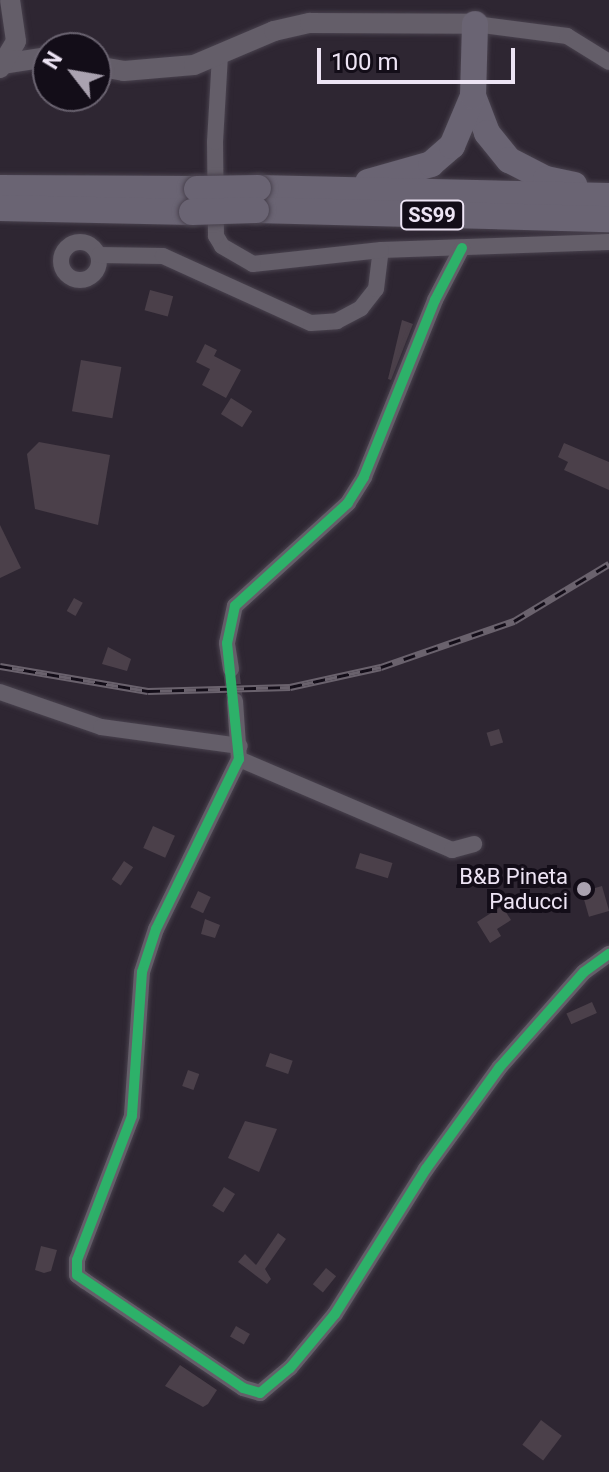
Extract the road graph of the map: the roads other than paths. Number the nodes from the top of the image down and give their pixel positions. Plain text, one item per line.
1 (8, 0) edge
2 (475, 24) junction
3 (0, 29) edge
4 (220, 56) junction
5 (32, 58) edge
6 (1, 61) edge
7 (609, 62) edge
8 (112, 67) edge
9 (473, 96) junction
10 (0, 188) edge
11 (300, 191) junction
12 (609, 195) edge
13 (257, 199) junction
14 (194, 200) junction
15 (0, 208) edge
16 (609, 219) edge
17 (609, 242) edge
18 (462, 248) junction
19 (381, 250) junction
20 (99, 255) dead end
21 (231, 669) tunnel mouth
22 (0, 692) edge
23 (235, 701) tunnel mouth
24 (239, 752) junction
25 (474, 844) dead end
26 (609, 954) edge

1 - 3 street
1 - 6 street
2 - 4 street
2 - 7 street
2 - 9 highway
4 - 8 street
4 - 19 street
5 - 6 street
9 - 11 highway
9 - 12 highway
10 - 14 highway, SS99
11 - 12 highway, SS99
11 - 13 highway, SS99
13 - 14 highway, SS99, bridge
13 - 16 highway, SS99
14 - 15 highway, SS99
17 - 18 street
18 - 19 street
18 - 21 street
19 - 20 street
22 - 24 street
23 - 24 street
24 - 25 street
24 - 26 street

